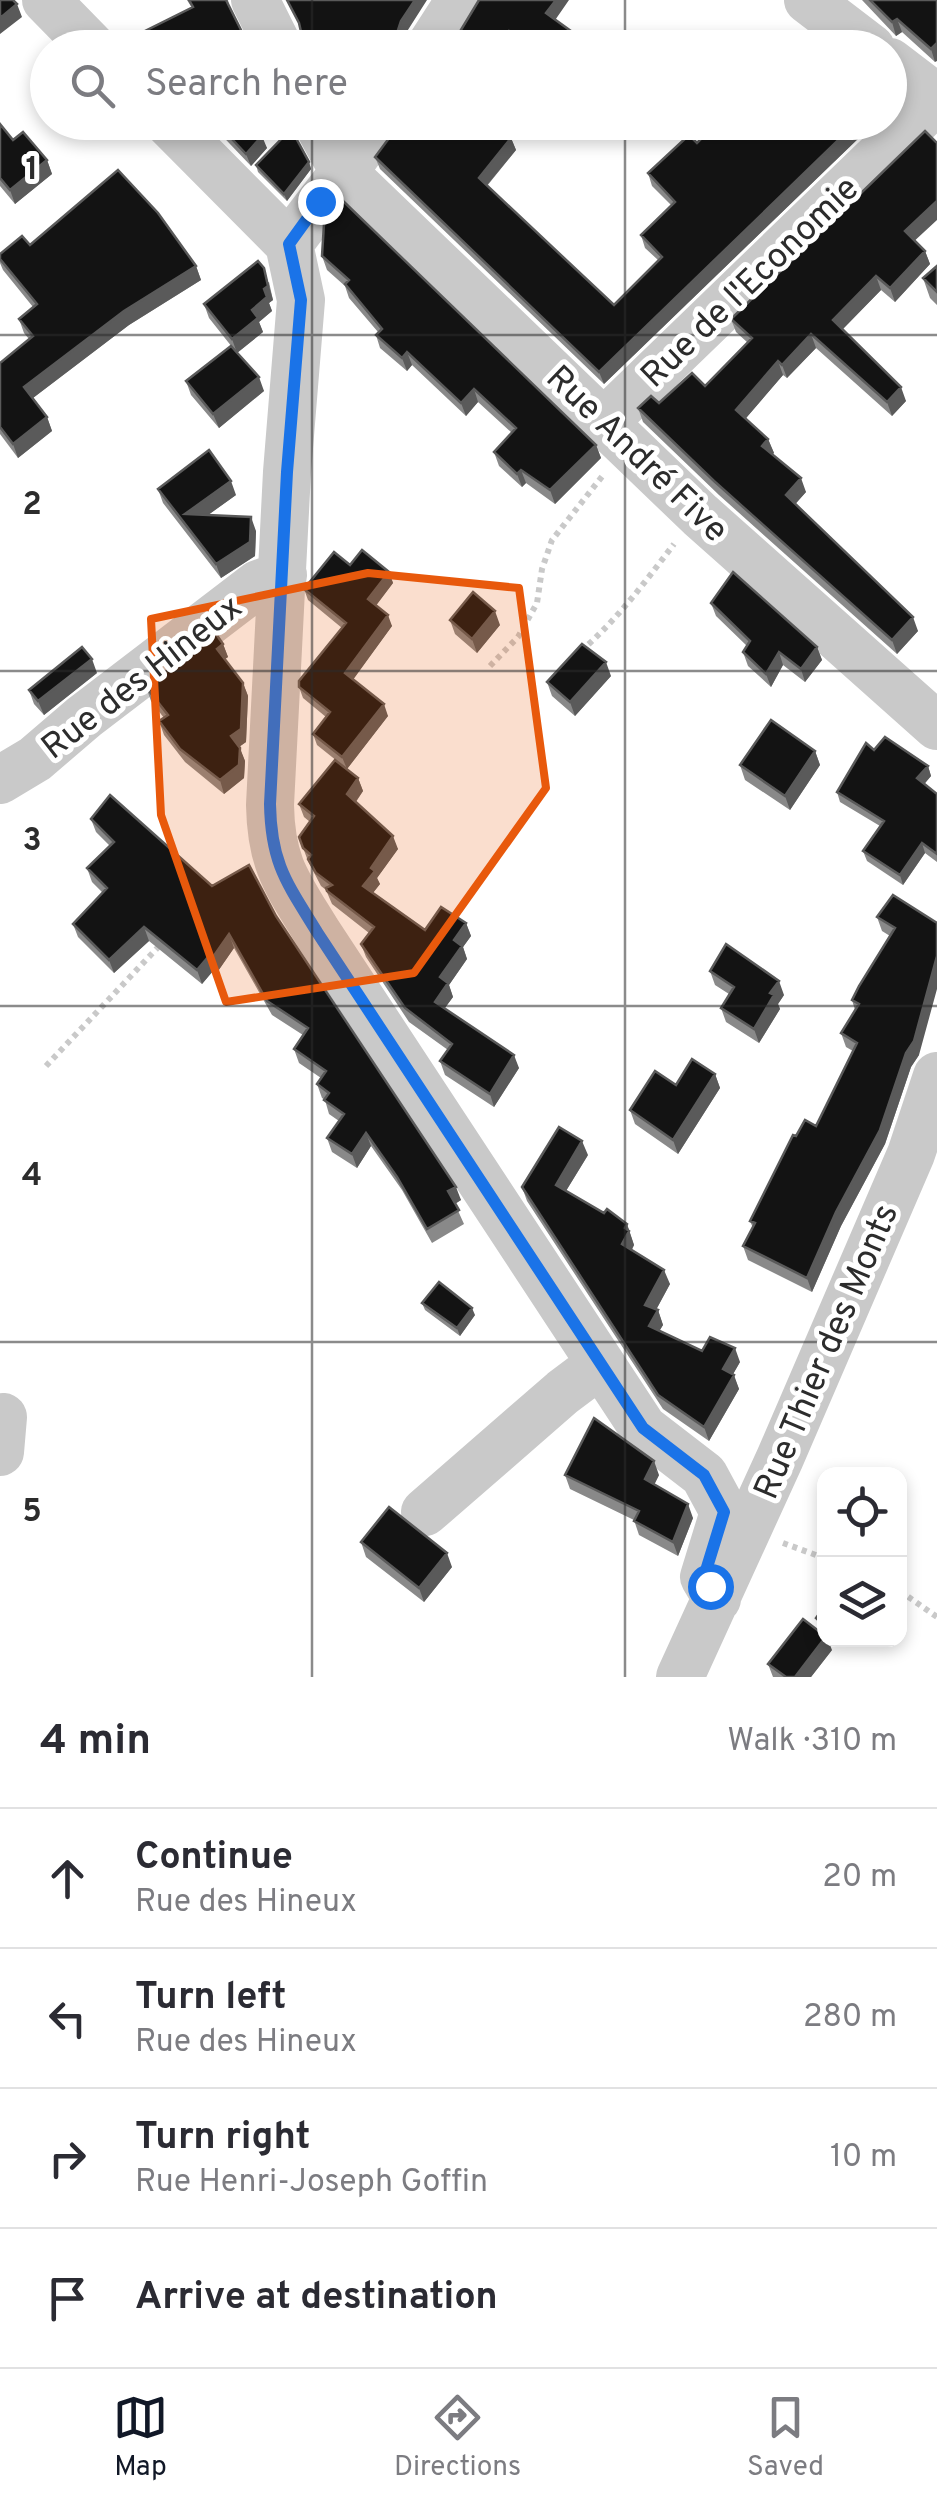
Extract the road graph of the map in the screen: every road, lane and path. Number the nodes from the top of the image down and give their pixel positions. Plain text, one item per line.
1 (46, 0) edge
2 (255, 0) edge
3 (460, 0) edge
4 (808, 0) edge
5 (75, 30) edge
6 (270, 30) edge
7 (440, 30) edge
8 (847, 30) edge
9 (907, 75) edge
10 (937, 99) edge
11 (907, 131) edge
12 (186, 140) edge
13 (327, 140) edge
14 (367, 140) edge
15 (898, 140) edge
16 (345, 174) junction
17 (289, 244) junction
18 (618, 434) junction
19 (700, 514) junction
20 (283, 576) junction
21 (577, 654) edge
22 (490, 666) dead end
23 (937, 726) edge
24 (0, 780) edge
25 (170, 934) edge
26 (46, 1066) dead end
27 (937, 1079) edge
28 (600, 1366) junction
29 (425, 1512) dead end
30 (907, 1596) edge
31 (717, 1599) junction
32 (937, 1617) edge
33 (680, 1677) edge

1 - 5 street
2 - 6 street
3 - 7 street
4 - 8 street
9 - 10 street
10 - 11 street, Rue de l'Economie
12 - 17 street
13 - 16 street, Rue André Five
14 - 16 street
15 - 18 street, Rue de l'Economie
16 - 17 street
16 - 18 street, Rue André Five
17 - 20 street, Rue des Hineux
18 - 19 street, Rue André Five
18 - 22 path
19 - 21 path
19 - 23 street, Rue André Five
20 - 24 street, Rue des Hineux
20 - 28 street, Rue des Hineux
25 - 26 path
27 - 31 street, Rue Thier des Monts
28 - 29 street
28 - 31 street, Rue des Hineux
30 - 32 path
31 - 33 street, Rue Thier des Monts

